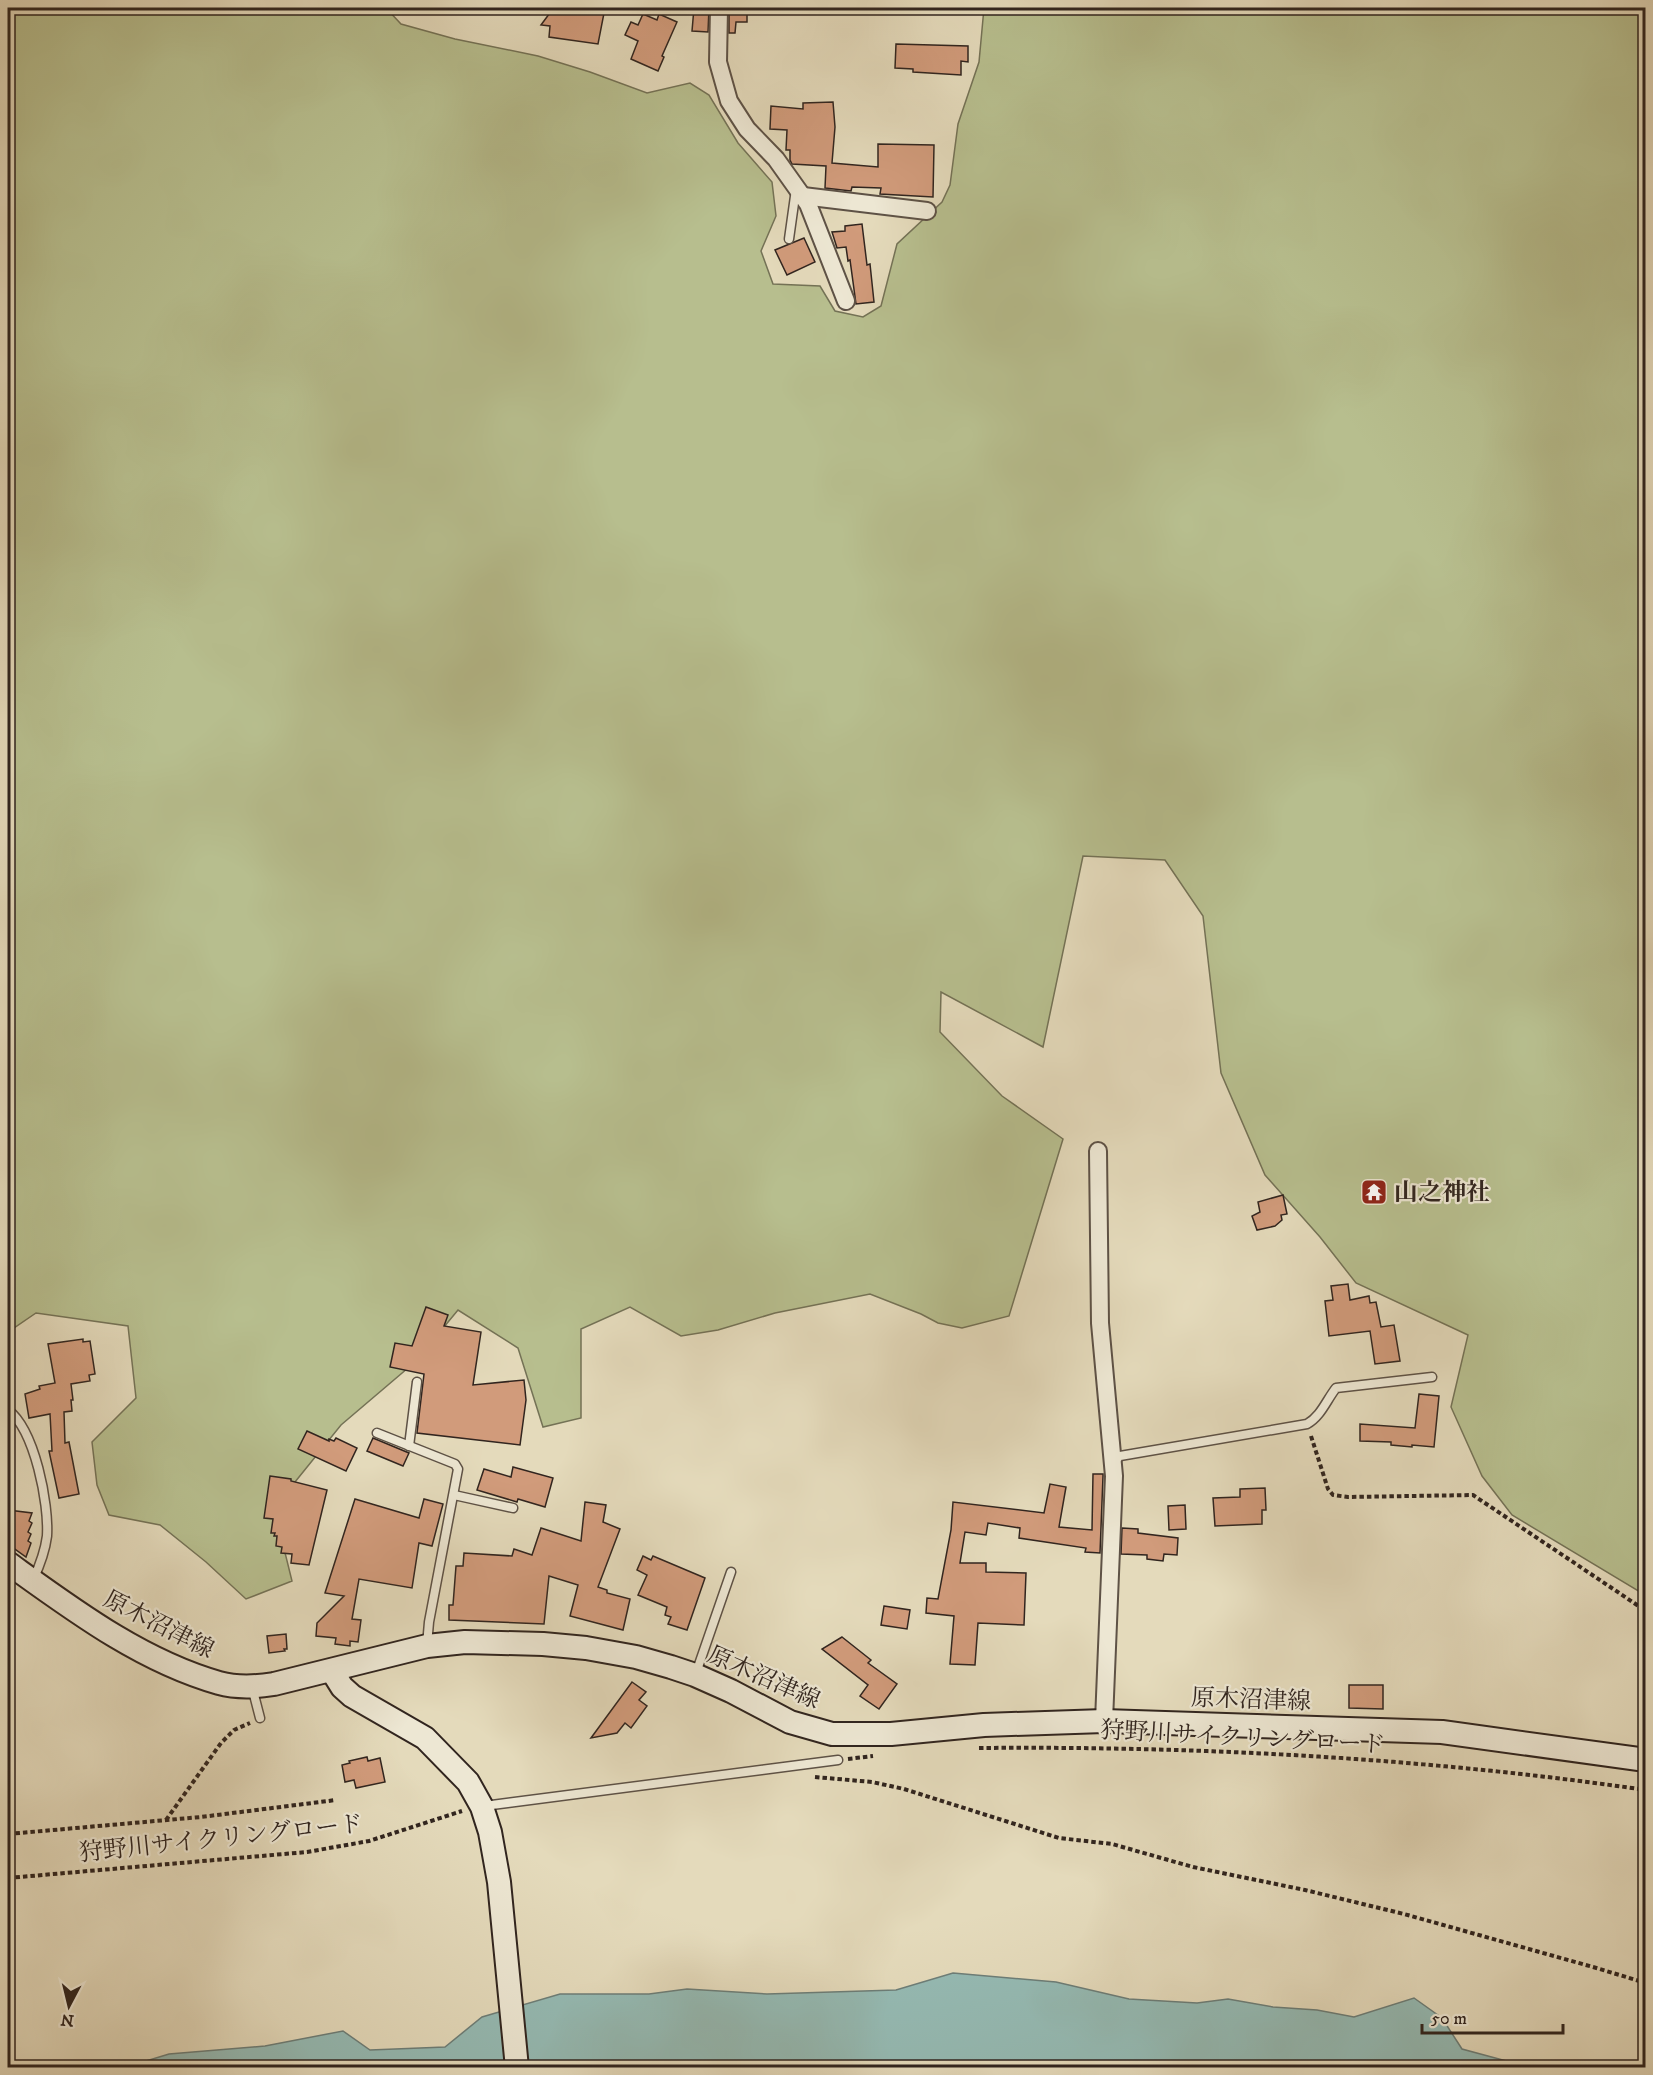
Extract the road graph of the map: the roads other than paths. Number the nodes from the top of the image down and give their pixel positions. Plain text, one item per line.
1 (719, 8) edge
2 (800, 191) junction
3 (927, 211) dead end
4 (789, 239) dead end
5 (846, 302) dead end
6 (1098, 1150) dead end
7 (1432, 1377) dead end
8 (417, 1382) dead end
9 (8, 1410) edge
10 (377, 1433) dead end
11 (409, 1446) junction
12 (1113, 1463) junction
13 (454, 1495) junction
14 (513, 1508) dead end
15 (8, 1563) edge
16 (731, 1572) dead end
17 (33, 1580) junction
18 (427, 1646) junction
19 (332, 1671) junction
20 (695, 1675) junction
21 (252, 1687) junction
22 (260, 1718) road end
23 (1104, 1721) junction
24 (838, 1760) road end
25 (1646, 1760) edge
26 (479, 1810) junction
27 (517, 2067) edge

1 - 2 street
2 - 3 street
2 - 4 lane
2 - 5 street
6 - 12 street
7 - 12 lane
8 - 11 lane
9 - 17 lane
10 - 11 lane
11 - 13 lane
12 - 23 street
13 - 14 lane
13 - 18 lane
15 - 17 main road, 原木沼津線
16 - 20 lane
17 - 21 main road, 原木沼津線
18 - 19 main road, 原木沼津線
18 - 20 main road, 原木沼津線
19 - 21 main road, 原木沼津線
19 - 26 main road
20 - 23 main road, 原木沼津線
21 - 22 lane
23 - 25 main road, 原木沼津線
24 - 26 lane
26 - 27 main road

